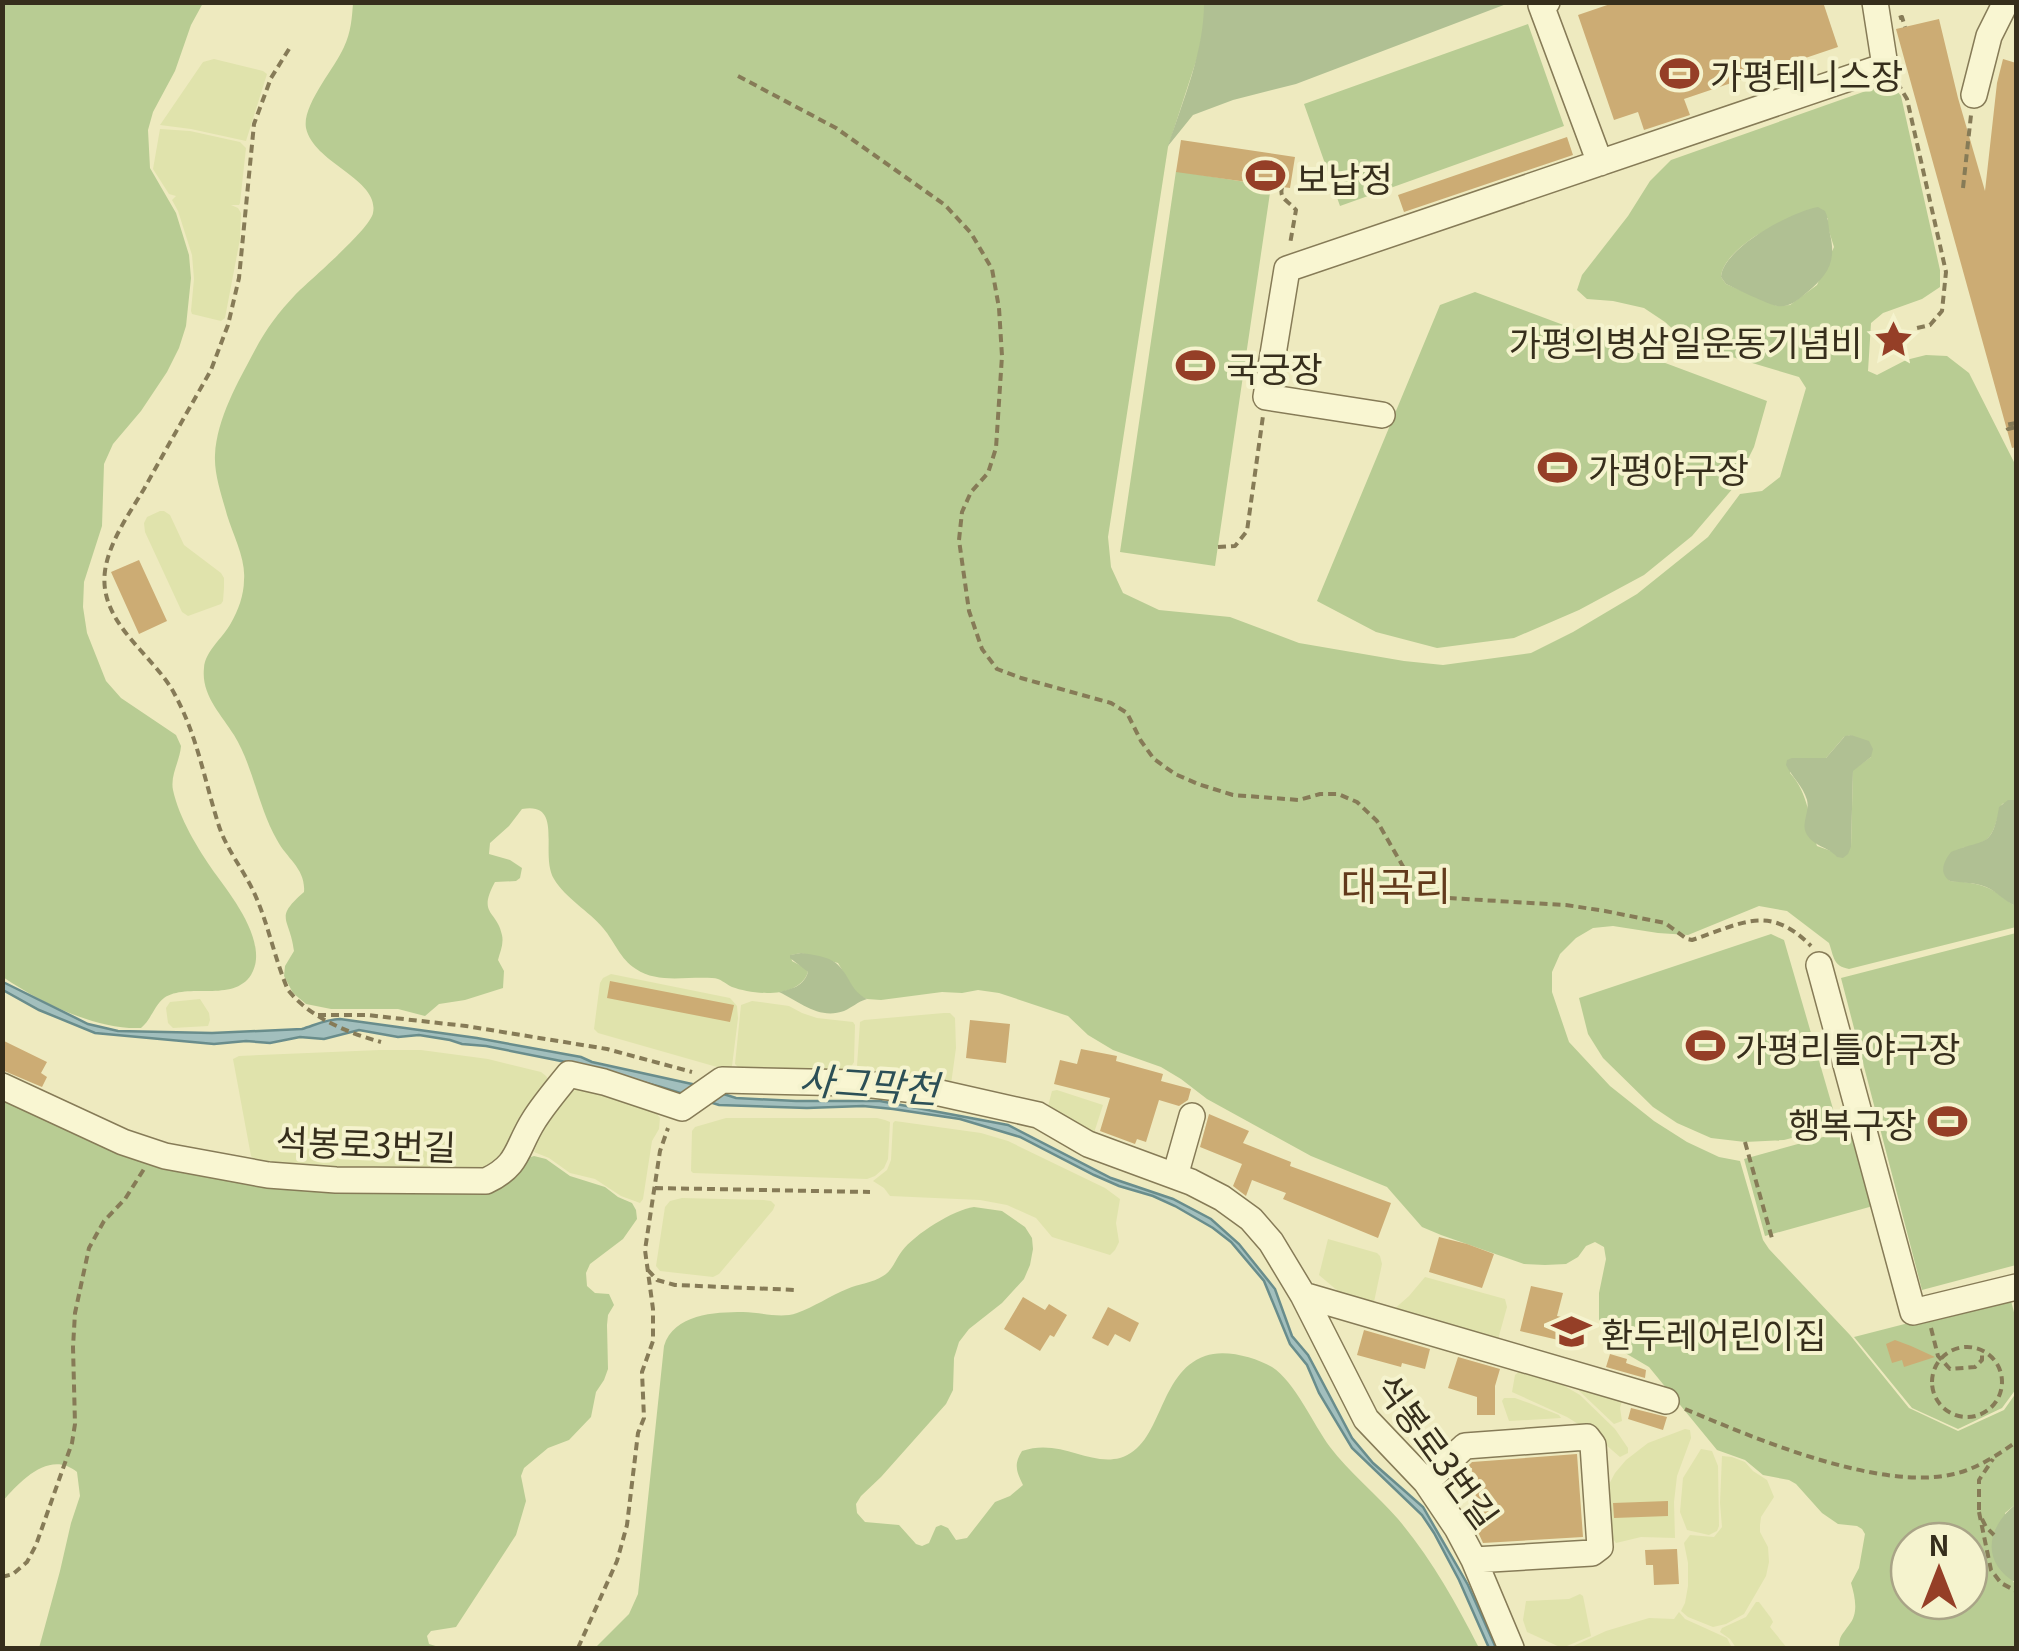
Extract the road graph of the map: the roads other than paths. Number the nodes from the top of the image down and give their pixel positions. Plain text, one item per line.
1 (1548, 2) edge
2 (1875, 2) edge
3 (2006, 2) edge
4 (1974, 96) road end
5 (1600, 163) junction
6 (1382, 415) dead end
7 (1819, 965) road end
8 (2, 1086) edge
9 (1192, 1116) dead end
10 (1174, 1176) junction
11 (2016, 1286) edge
12 (1303, 1295) junction
13 (1666, 1401) road end
14 (1426, 1482) junction
15 (1474, 1560) junction
16 (1511, 1648) edge

1 - 5 street
2 - 5 street
3 - 4 street
5 - 6 street
7 - 11 street
8 - 10 street, 석봉로3번길
9 - 10 street
10 - 12 street, 석봉로3번길
12 - 13 street, 석봉로3번길
12 - 14 street, 석봉로3번길
14 - 15 street, 석봉로3번길
14 - 15 street
15 - 16 street, 석봉로3번길

